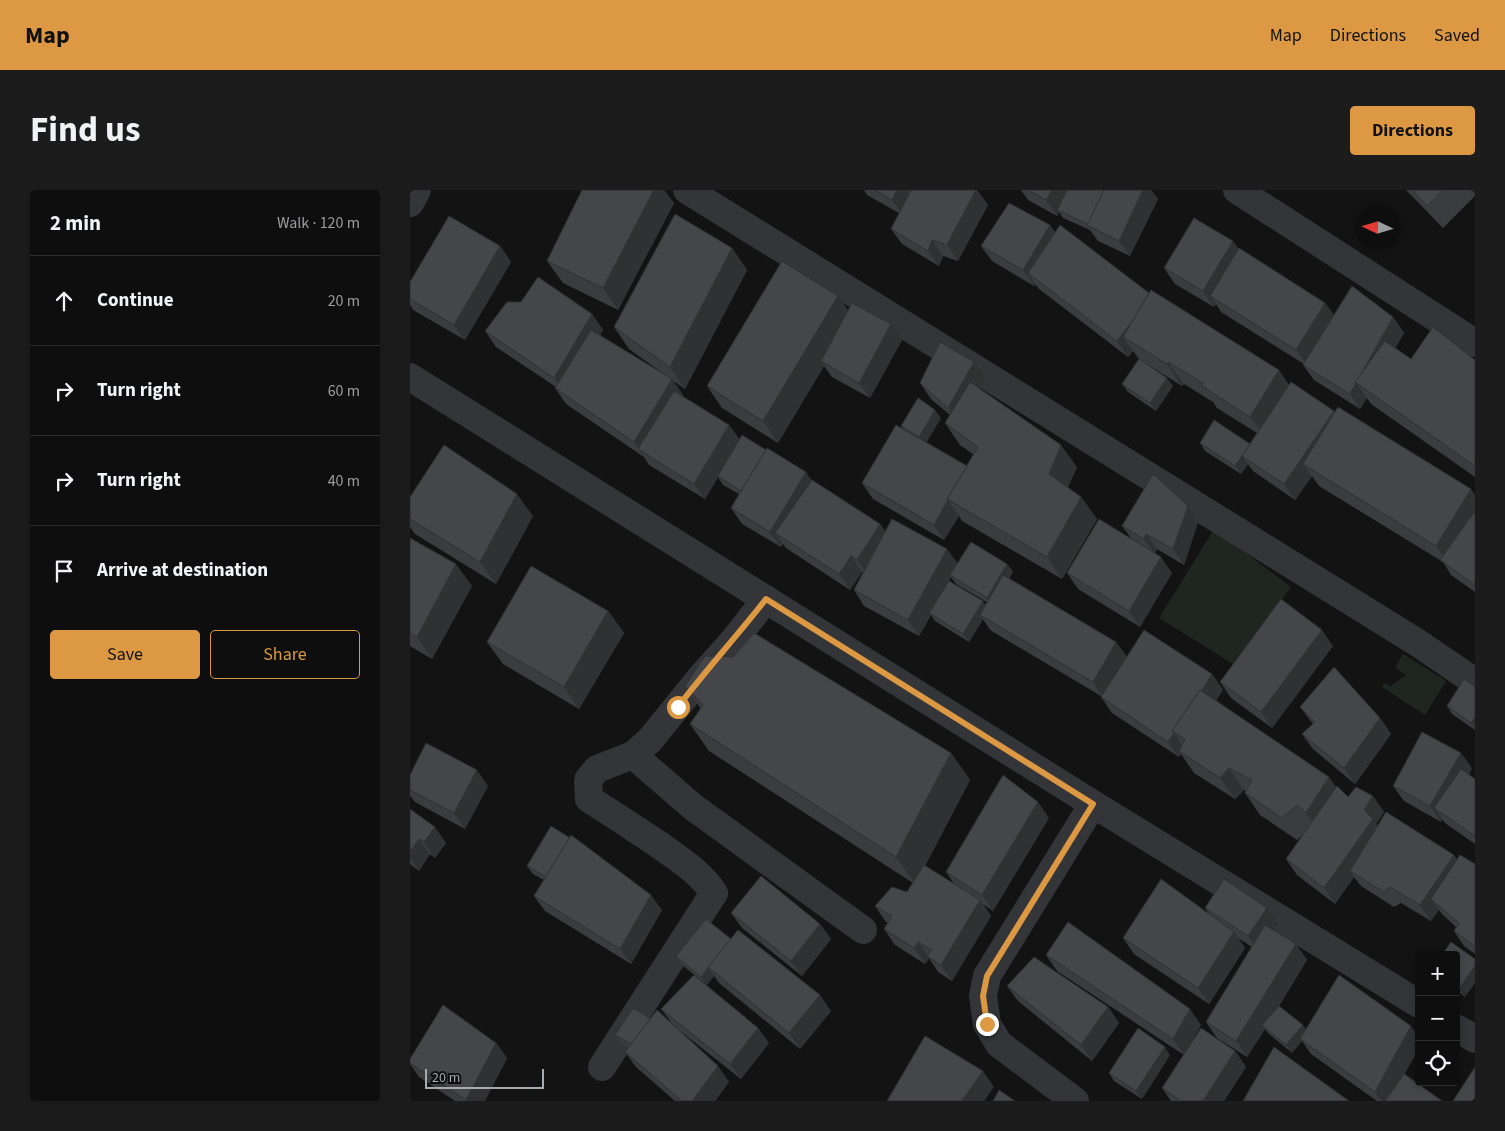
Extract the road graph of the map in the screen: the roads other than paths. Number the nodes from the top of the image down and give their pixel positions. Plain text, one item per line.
1 (417, 190) edge
2 (687, 190) edge
3 (1237, 190) edge
4 (410, 203) edge
5 (1475, 343) edge
6 (410, 377) edge
7 (766, 599) junction
8 (1475, 682) edge
9 (633, 755) junction
10 (1093, 804) junction
11 (863, 930) dead end
12 (1415, 1002) edge
13 (1460, 1030) edge
14 (1475, 1039) edge
15 (602, 1067) dead end
16 (1075, 1101) edge

1 - 4 street
2 - 8 street
3 - 5 street
6 - 7 street
7 - 9 street
7 - 10 street
9 - 11 street
9 - 15 street
10 - 12 street
10 - 16 street
13 - 14 street

